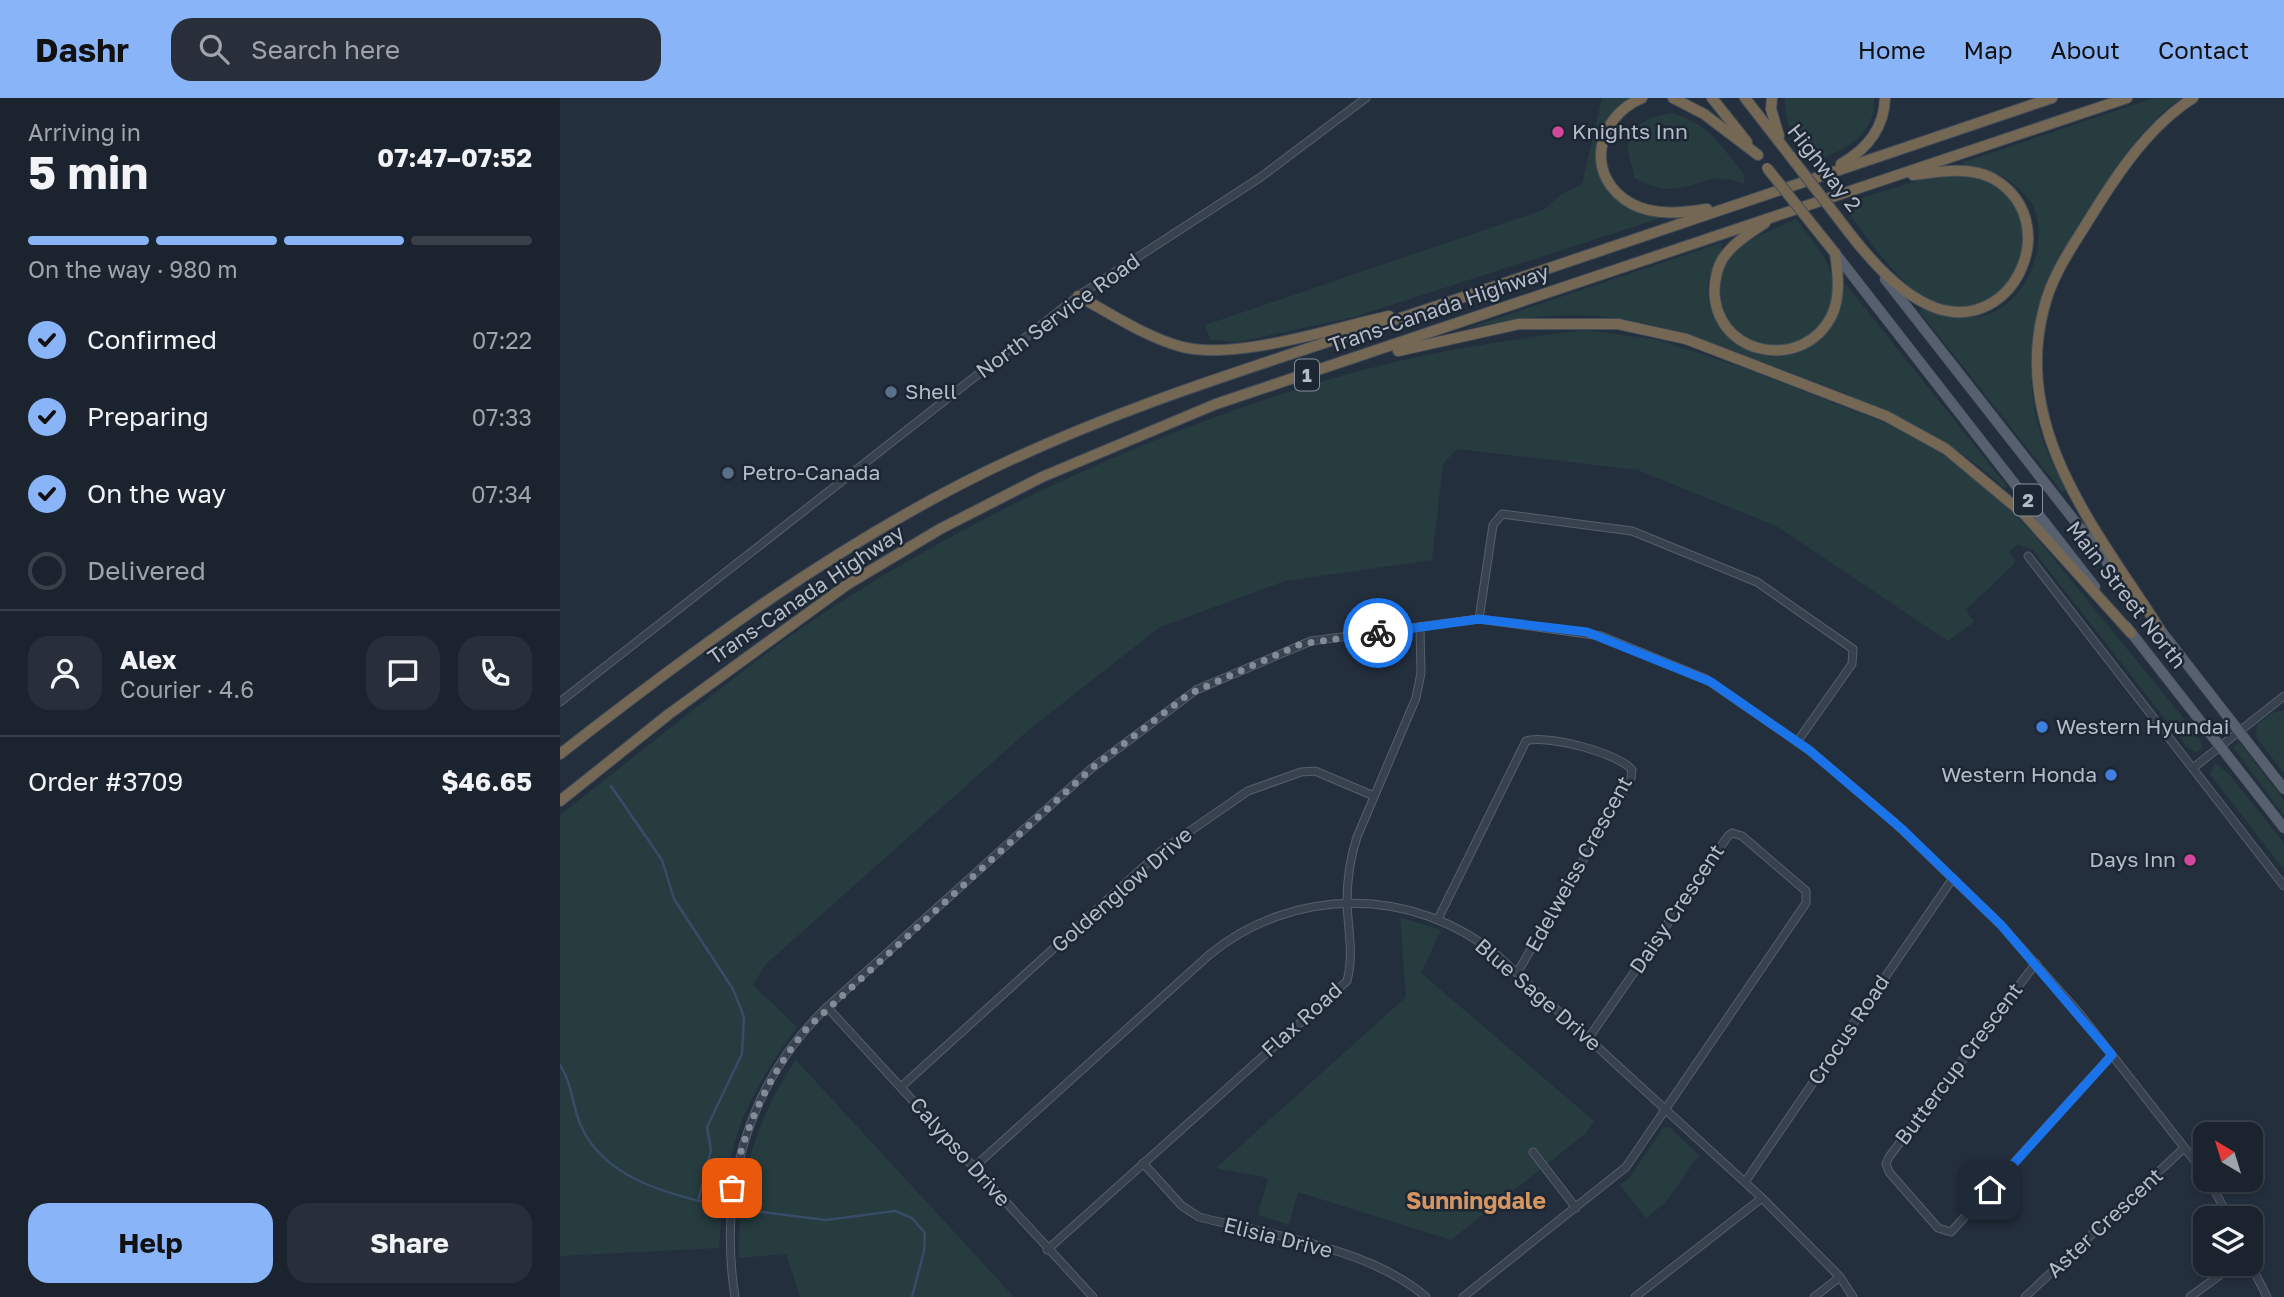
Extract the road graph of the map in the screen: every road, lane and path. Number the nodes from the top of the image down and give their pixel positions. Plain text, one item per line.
1 (1366, 98) edge
2 (1642, 98) edge
3 (1673, 98) edge
4 (1712, 98) edge
5 (1745, 98) edge
6 (1772, 98) edge
7 (1885, 98) edge
8 (2052, 98) edge
9 (2127, 98) edge
10 (2193, 98) edge
11 (1789, 154) junction
12 (1758, 155) junction
13 (1818, 177) junction
14 (1890, 178) junction
15 (1734, 205) junction
16 (1775, 216) junction
17 (1835, 253) junction
18 (1872, 262) junction
19 (1078, 296) junction
20 (1446, 303) junction
21 (1334, 366) junction
22 (2028, 556) dead end
23 (1479, 619) junction
24 (1420, 627) junction
25 (2159, 628) junction
26 (2131, 633) junction
27 (2284, 696) edge
28 (560, 702) edge
29 (2239, 732) junction
30 (1797, 742) junction
31 (2220, 747) junction
32 (560, 754) edge
33 (2193, 768) junction
34 (2284, 789) edge
35 (1374, 796) junction
36 (560, 800) edge
37 (2284, 828) edge
38 (1953, 878) junction
39 (2284, 886) edge
40 (1347, 902) junction
41 (1438, 919) junction
42 (2036, 963) junction
43 (1517, 973) junction
44 (828, 1007) junction
45 (1588, 1039) junction
46 (2112, 1055) junction
47 (901, 1087) junction
48 (1666, 1109) junction
49 (2184, 1148) junction
50 (1533, 1153) dead end
51 (2193, 1159) edge
52 (1143, 1163) junction
53 (973, 1168) junction
54 (1745, 1182) junction
55 (1762, 1198) junction
56 (1576, 1208) junction
57 (1047, 1250) junction
58 (2219, 1276) edge
59 (2256, 1276) edge
60 (1840, 1277) junction
61 (735, 1297) edge
62 (1093, 1297) edge
63 (1426, 1297) edge
64 (1463, 1297) edge
65 (1635, 1297) edge
66 (1814, 1297) edge
67 (1853, 1297) edge
68 (2025, 1297) edge
69 (2190, 1297) edge
70 (2267, 1297) edge

1 - 19 street, North Service Road
2 - 15 highway
3 - 12 highway
4 - 12 highway, 2
5 - 11 highway, Highway 2 / 2
6 - 11 highway
7 - 13 highway
8 - 13 highway, Trans-Canada Highway / 1
9 - 14 highway, Trans-Canada Highway / 1
10 - 25 highway
11 - 18 highway, Highway 2 / 2, bridge
12 - 17 highway, 2, bridge
13 - 15 highway, Trans-Canada Highway / 1
14 - 16 highway, Trans-Canada Highway / 1
14 - 18 highway, Highway 2
15 - 20 highway, Trans-Canada Highway / 1
16 - 17 highway
16 - 21 highway, Trans-Canada Highway / 1
17 - 26 main road, Main Street North / 2
18 - 25 main road, Main Street North / 2
19 - 20 highway
19 - 28 street, North Service Road
20 - 32 highway, Trans-Canada Highway / 1
21 - 26 highway
21 - 36 highway, Trans-Canada Highway / 1
22 - 33 street
23 - 24 street
23 - 30 street
23 - 30 street
24 - 35 street, Flax Road
24 - 44 street
25 - 29 main road, Main Street North / 2
26 - 31 main road, Main Street North / 2
27 - 29 street
29 - 31 street
29 - 34 main road, Main Street North / 2
30 - 38 street
31 - 33 street
31 - 37 main road, Main Street North / 2
33 - 39 street
35 - 40 street, Flax Road
35 - 47 street, Goldenglow Drive
38 - 42 street
38 - 54 street, Crocus Road
40 - 41 street, Blue Sage Drive
40 - 52 street, Flax Road
40 - 53 street, Blue Sage Drive
41 - 43 street, Blue Sage Drive
41 - 43 street, Edelweiss Crescent
42 - 46 street
42 - 46 street, Buttercup Crescent
43 - 45 street, Blue Sage Drive
44 - 47 street, Calypso Drive
44 - 61 street
45 - 48 street, Blue Sage Drive
45 - 48 street, Daisy Crescent
46 - 49 street
47 - 53 street, Calypso Drive
48 - 54 street, Blue Sage Drive
48 - 56 street
49 - 51 street
49 - 68 street, Aster Crescent
50 - 56 street
52 - 57 street, Flax Road
52 - 63 street, Elisia Drive
53 - 57 street, Calypso Drive
54 - 55 street, Blue Sage Drive
55 - 60 street, Blue Sage Drive
55 - 65 street
56 - 64 street
57 - 62 street, Calypso Drive
58 - 69 street
59 - 70 street
60 - 66 street
60 - 67 street, Blue Sage Drive

